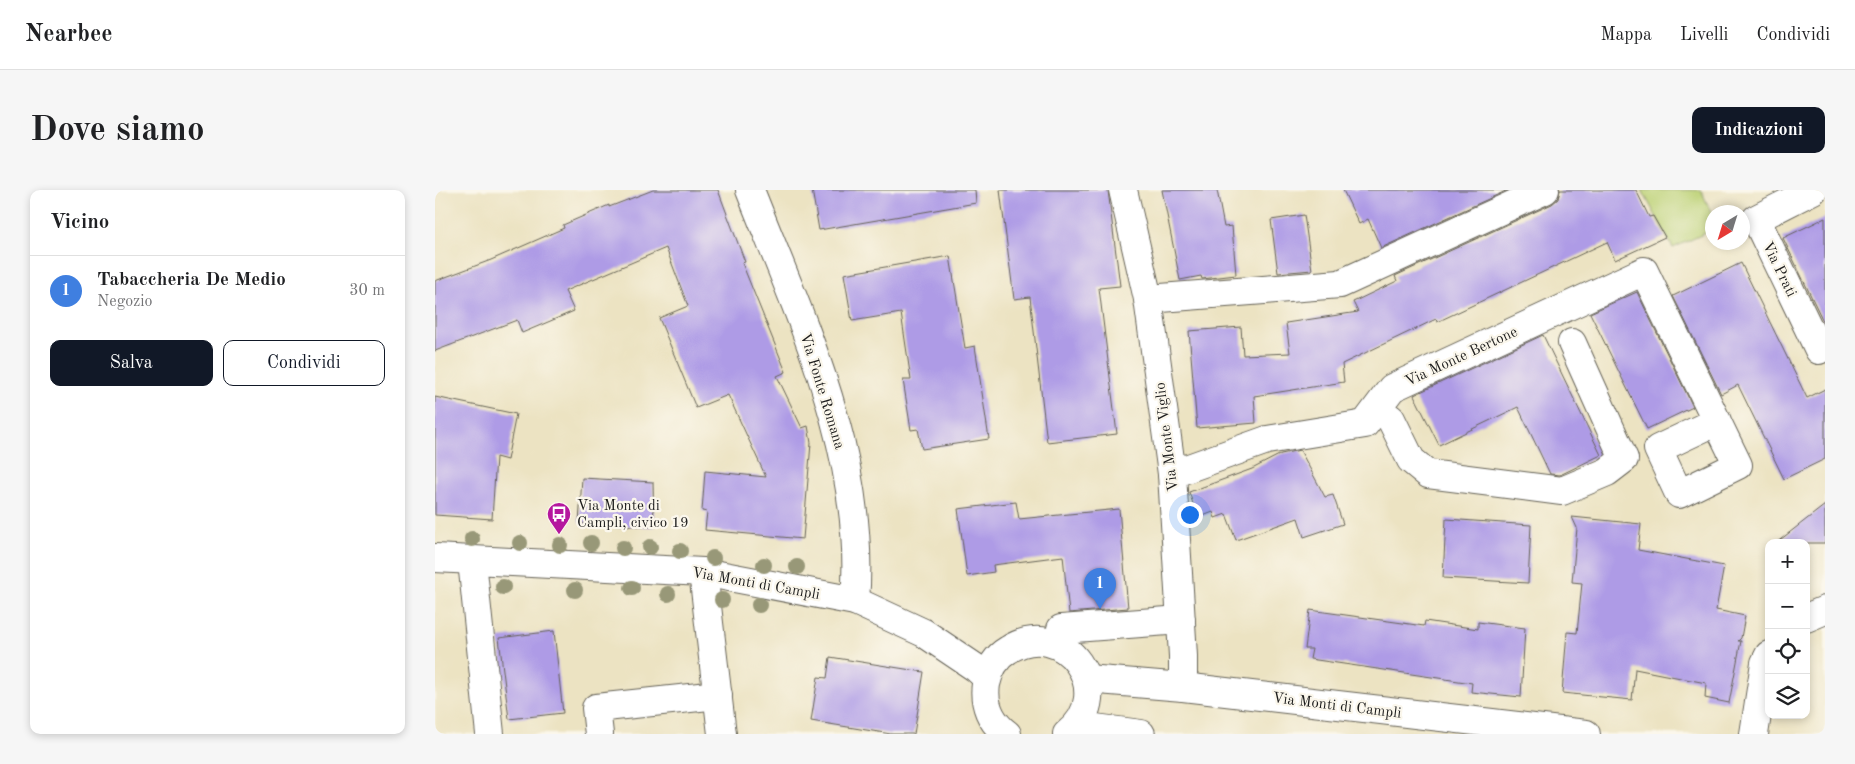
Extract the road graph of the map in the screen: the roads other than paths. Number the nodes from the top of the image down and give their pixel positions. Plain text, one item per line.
1 (750, 190) edge
2 (1123, 190) edge
3 (1545, 190) edge
4 (1813, 190) edge
5 (1148, 299) junction
6 (1572, 343) dead end
7 (1819, 350) dead end
8 (1377, 408) junction
9 (1717, 421) dead end
10 (1172, 474) junction
11 (435, 558) edge
12 (472, 560) junction
13 (703, 572) junction
14 (855, 601) junction
15 (1825, 610) edge
16 (1810, 616) edge
17 (1181, 620) junction
18 (1062, 648) junction
19 (1765, 663) edge
20 (987, 678) junction
21 (1087, 679) junction
22 (1183, 687) junction
23 (718, 695) junction
24 (1071, 731) edge
25 (490, 734) edge
26 (599, 734) edge
27 (722, 734) edge
28 (1007, 734) edge
29 (1141, 734) edge
30 (1587, 734) edge
31 (1754, 734) edge

1 - 14 street, Via Fonte Romana
2 - 5 street, Via Monte Viglio
3 - 5 street
4 - 7 street, Via Prati
5 - 10 street, Via Monte Viglio
6 - 8 street
8 - 9 street, Via Monte Bertone
8 - 10 street, Via Monte Bertone
10 - 17 street, Via Monte Viglio
11 - 12 street, Via Monti di Campli
12 - 13 street, Via Monti di Campli
12 - 25 street
13 - 14 street, Via Monti di Campli
13 - 23 street
14 - 20 street, Via Monti di Campli
15 - 16 street
17 - 18 street
17 - 22 street, Via Monte Viglio
18 - 20 street
18 - 21 street
19 - 31 street
20 - 28 street
21 - 22 street, Via Monti di Campli
21 - 24 street
22 - 30 street, Via Monti di Campli
23 - 26 street
23 - 27 street
24 - 29 street

